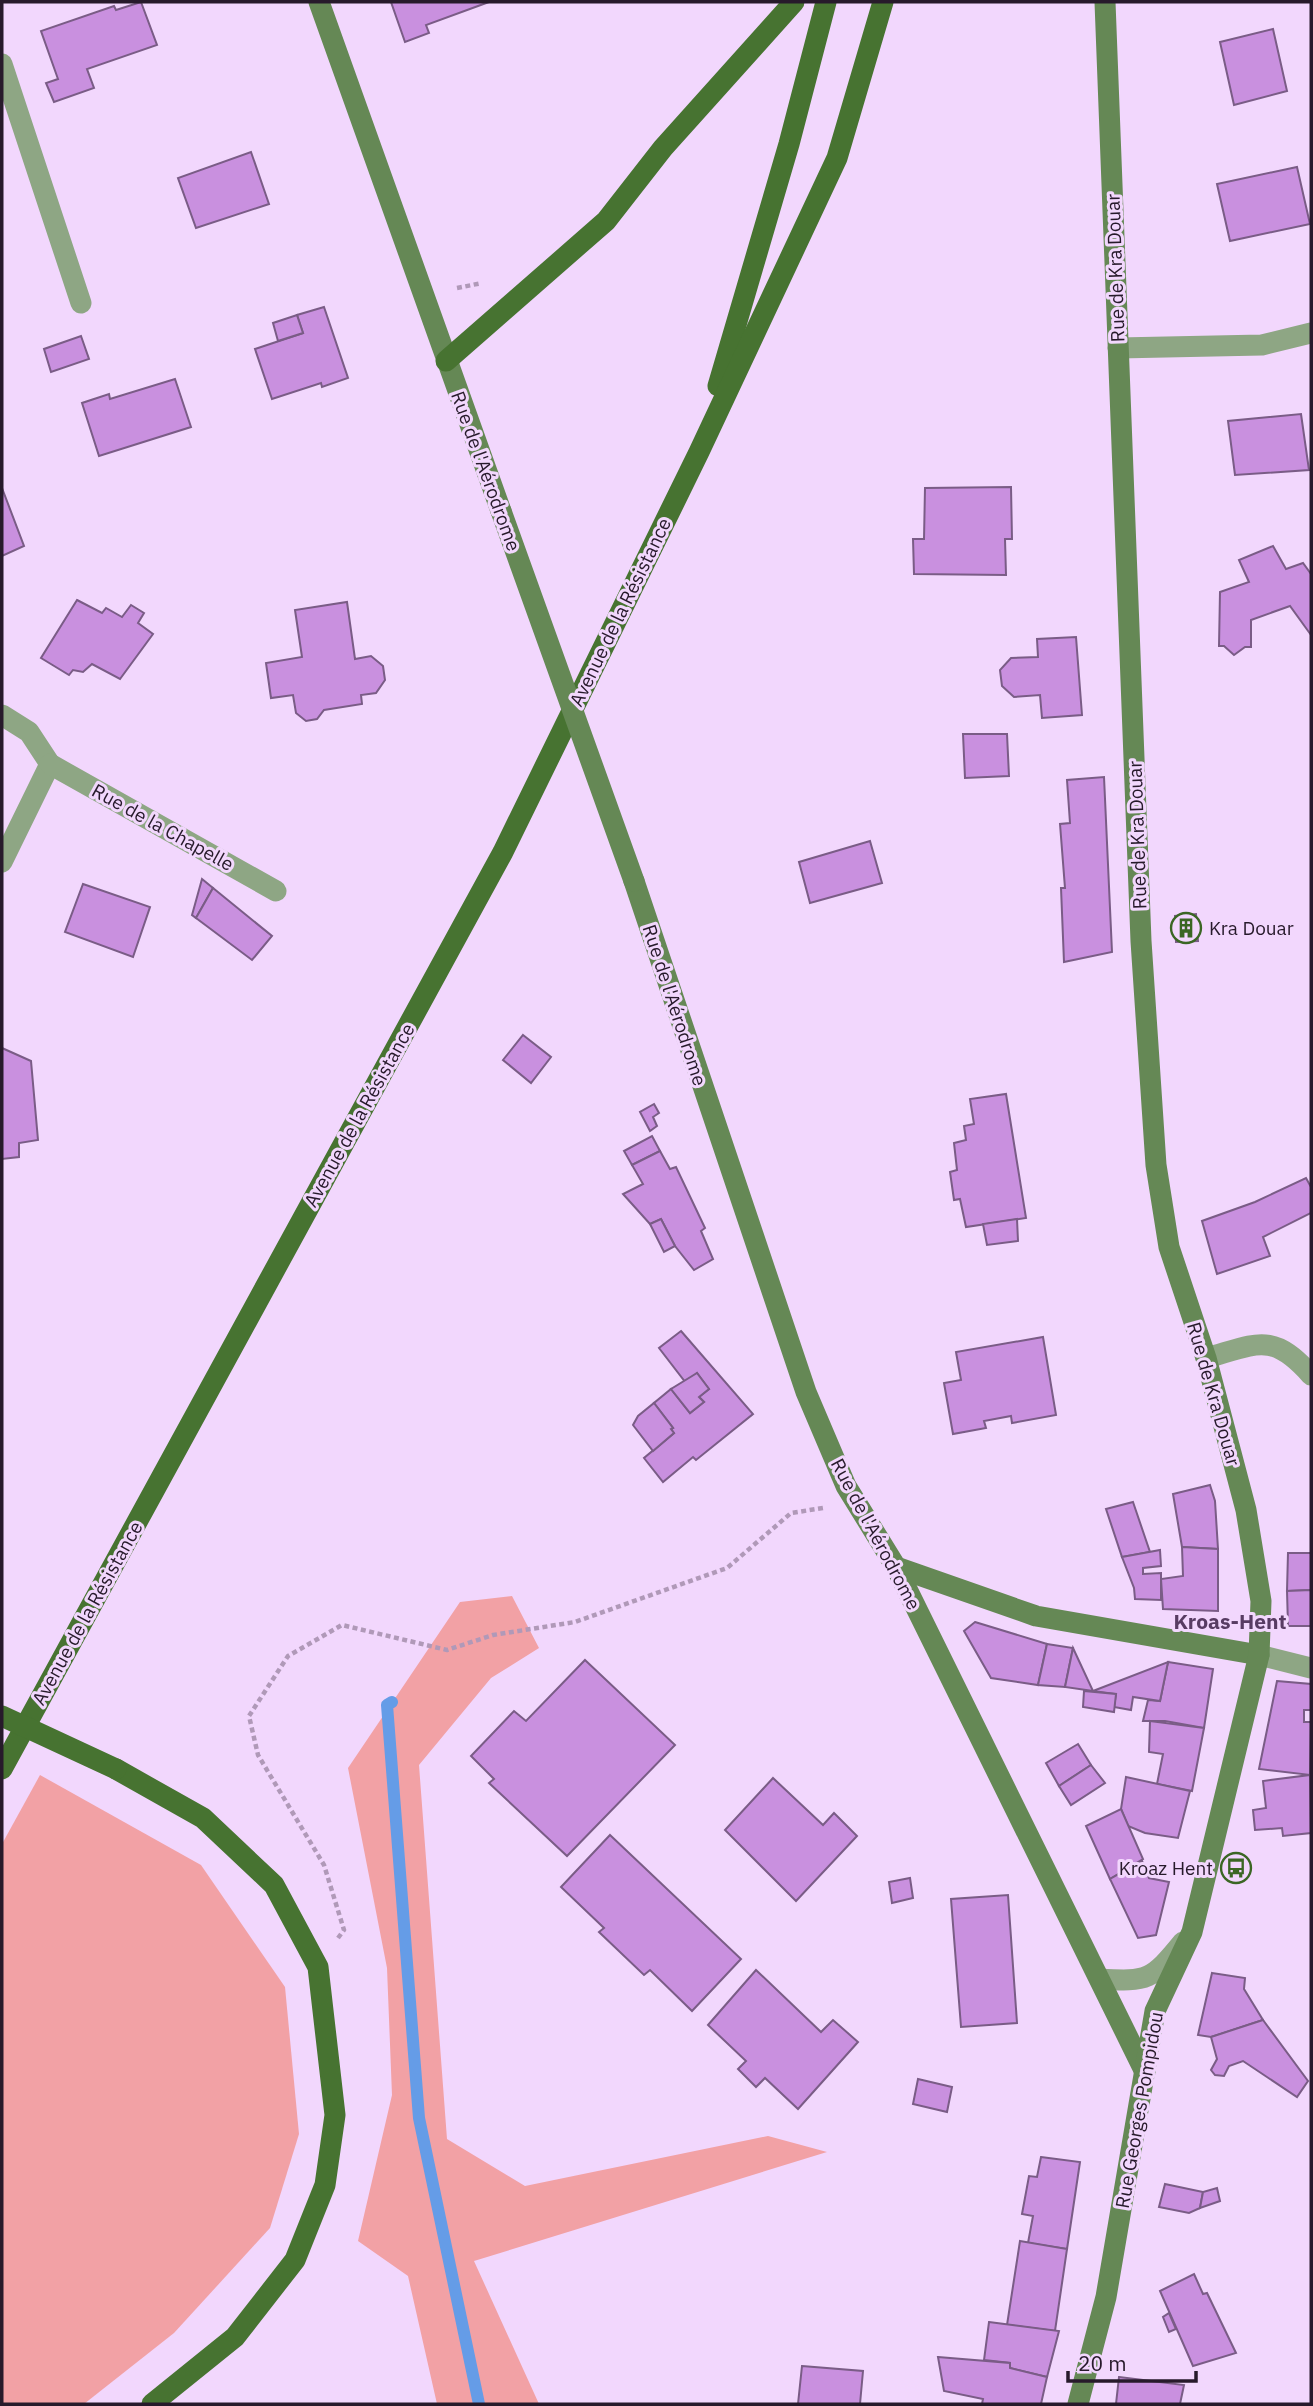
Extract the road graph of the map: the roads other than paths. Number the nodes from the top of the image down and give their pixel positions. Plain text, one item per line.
1 (319, 2) edge
2 (794, 2) edge
3 (826, 2) edge
4 (883, 2) edge
5 (1105, 2) edge
6 (2, 64) edge
7 (81, 303) dead end
8 (1311, 333) edge
9 (1118, 348) junction
10 (446, 361) junction
11 (699, 452) junction
12 (2, 715) edge
13 (50, 764) junction
14 (2, 862) edge
15 (276, 891) dead end
16 (1206, 1358) junction
17 (1311, 1376) edge
18 (896, 1567) junction
19 (1259, 1655) junction
20 (1311, 1668) edge
21 (2, 1716) edge
22 (2, 1769) edge
23 (1192, 1932) junction
24 (1100, 1979) junction
25 (1145, 2072) junction
26 (152, 2404) edge
27 (1078, 2404) edge

1 - 10 street, Rue de l'Aérodrome
2 - 10 main road
3 - 11 main road, Avenue de la Résistance
4 - 11 main road, Avenue de la Résistance
5 - 9 street, Rue de Kra Douar
6 - 7 street
8 - 9 street
9 - 16 street, Rue de Kra Douar
10 - 18 street, Rue de l'Aérodrome, bridge
11 - 22 main road, Avenue de la Résistance
12 - 13 street, Rue de la Chapelle
13 - 14 street
13 - 15 street, Rue de la Chapelle
16 - 17 street
16 - 19 street, Rue de Kra Douar
18 - 19 street
18 - 24 street, Rue de l'Aérodrome
19 - 20 street
19 - 23 street, Rue Georges Pompidou
21 - 26 main road, bridge
23 - 24 street
23 - 25 street, Rue Georges Pompidou
24 - 25 street, Rue de l'Aérodrome
25 - 27 street, Rue Georges Pompidou

